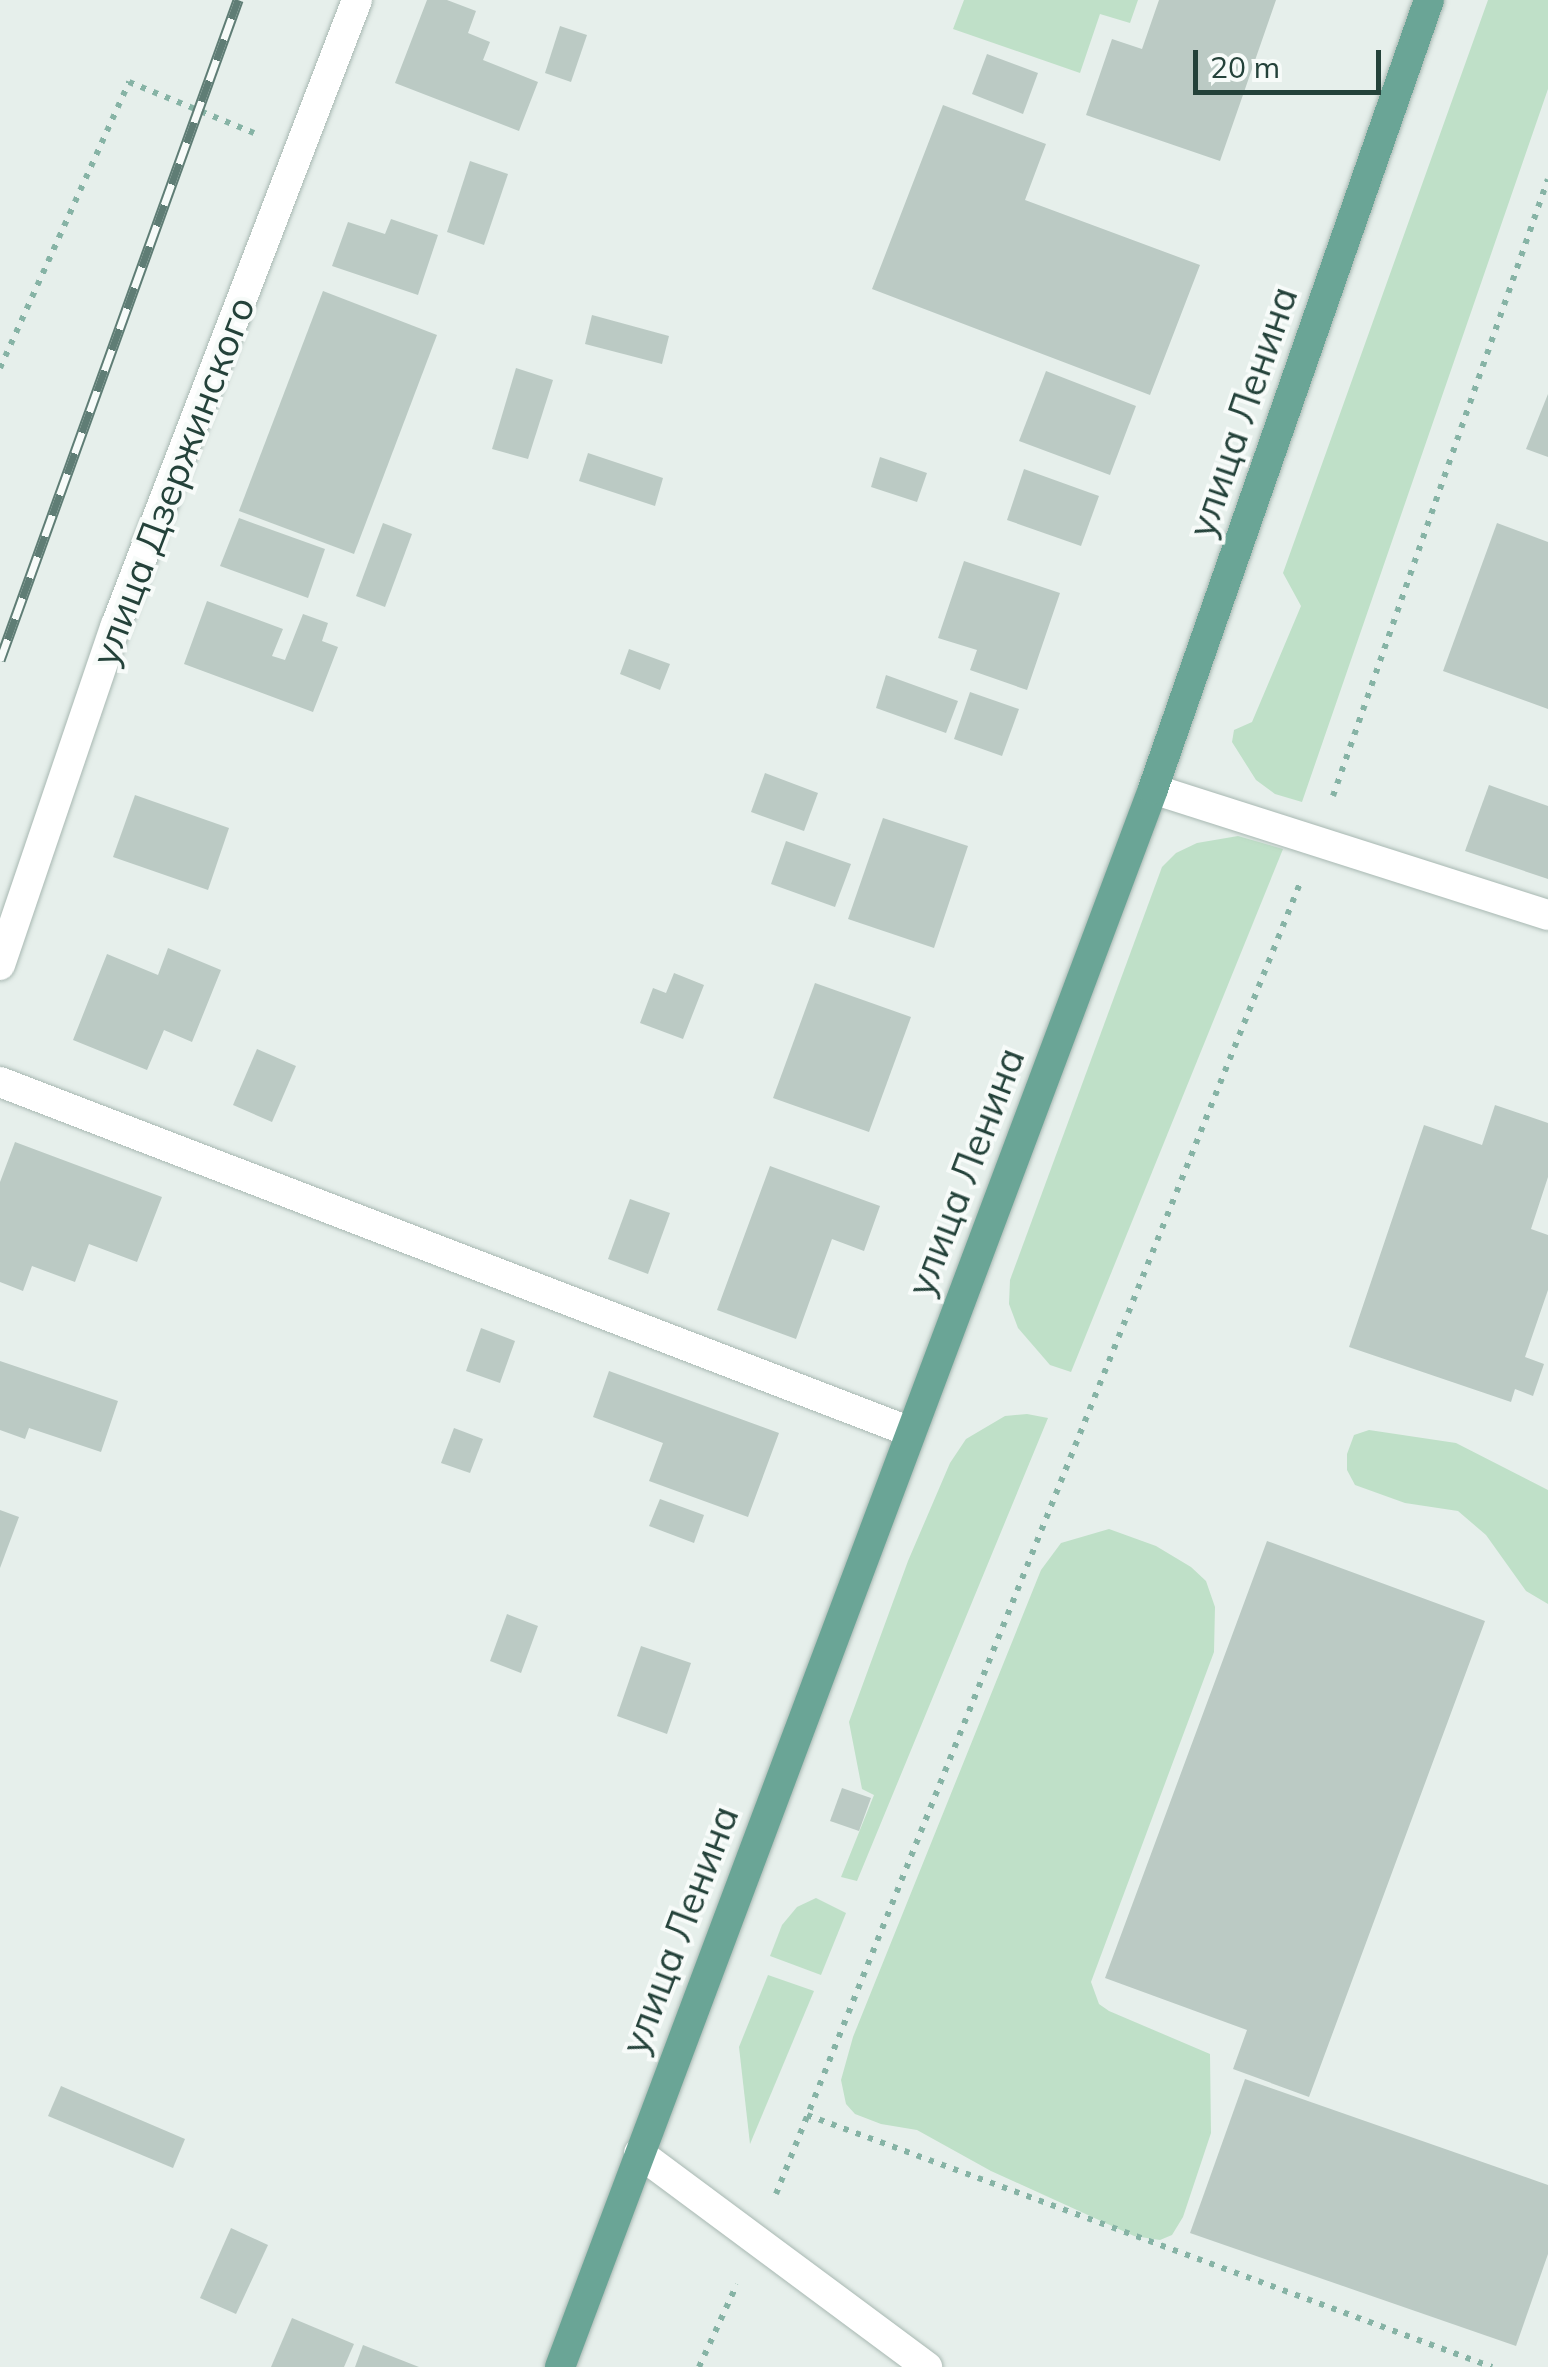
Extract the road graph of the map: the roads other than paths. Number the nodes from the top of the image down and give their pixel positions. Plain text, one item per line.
1 (356, 0) edge
2 (1430, 0) edge
3 (1154, 788) junction
4 (1548, 915) edge
5 (0, 965) edge
6 (0, 1082) edge
7 (911, 1432) junction
8 (639, 2153) junction
9 (560, 2367) edge
10 (927, 2367) edge

1 - 5 street, улица Дзержинского
2 - 3 main road, улица Ленина
3 - 4 street
3 - 7 main road, улица Ленина
6 - 7 street
7 - 8 main road, улица Ленина
8 - 9 main road, улица Ленина
8 - 10 street

